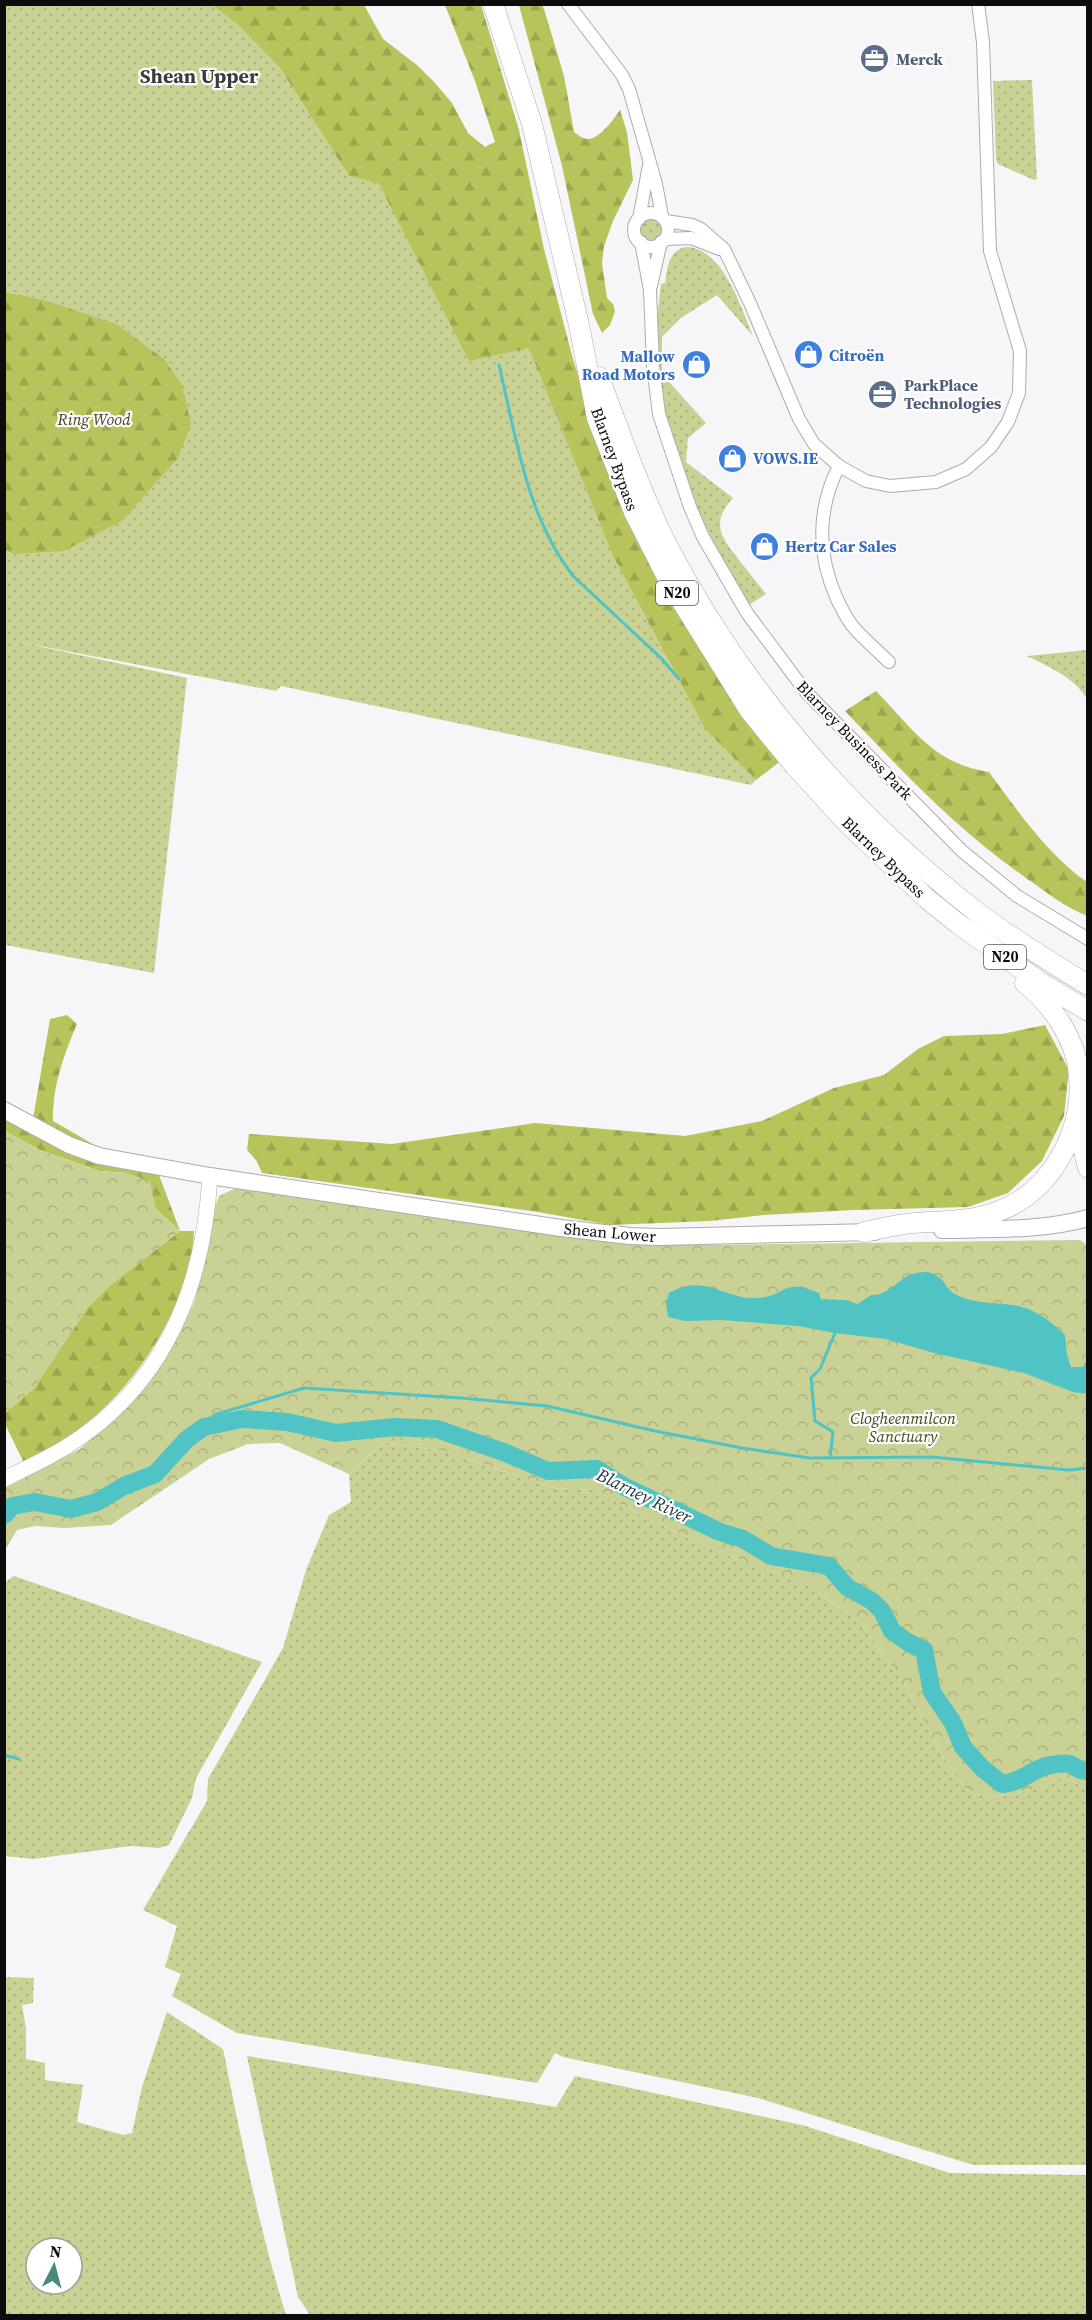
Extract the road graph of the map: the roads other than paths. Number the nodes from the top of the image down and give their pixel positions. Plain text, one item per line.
1 (493, 4) edge
2 (506, 4) edge
3 (568, 4) edge
4 (978, 4) edge
5 (505, 41) junction
6 (649, 164) junction
7 (639, 219) junction
8 (664, 219) junction
9 (663, 241) junction
10 (641, 242) junction
11 (725, 252) junction
12 (650, 290) junction
13 (579, 325) junction
14 (839, 466) junction
15 (889, 662) dead end
16 (926, 898) junction
17 (1088, 939) edge
18 (1088, 985) edge
19 (1088, 1011) edge
20 (4, 1110) edge
21 (1076, 1118) junction
22 (1088, 1168) edge
23 (210, 1176) junction
24 (1088, 1218) edge
25 (1012, 1228) junction
26 (1088, 1231) edge
27 (864, 1232) junction
28 (4, 1479) edge

1 - 5 highway, Blarney Bypass / N20
2 - 5 highway
3 - 6 street
4 - 14 street
5 - 13 highway, Blarney Bypass / N20
6 - 7 street
6 - 8 street
7 - 8 street
7 - 10 street
8 - 9 street
8 - 11 street
9 - 10 street
9 - 11 street
9 - 12 street
10 - 12 street, Blarney Business Park
11 - 14 street
12 - 17 street, Blarney Business Park
13 - 16 highway, Blarney Bypass / N20
13 - 18 highway, Blarney Bypass / N20
14 - 15 street
16 - 19 highway, Blarney Bypass / N20
16 - 21 highway
20 - 23 main road, Shean Lower
21 - 22 highway
21 - 27 highway
23 - 27 main road, Shean Lower
23 - 28 street
24 - 25 main road, Shean Lower
25 - 26 main road, Shean Lower
25 - 27 main road, Shean Lower

